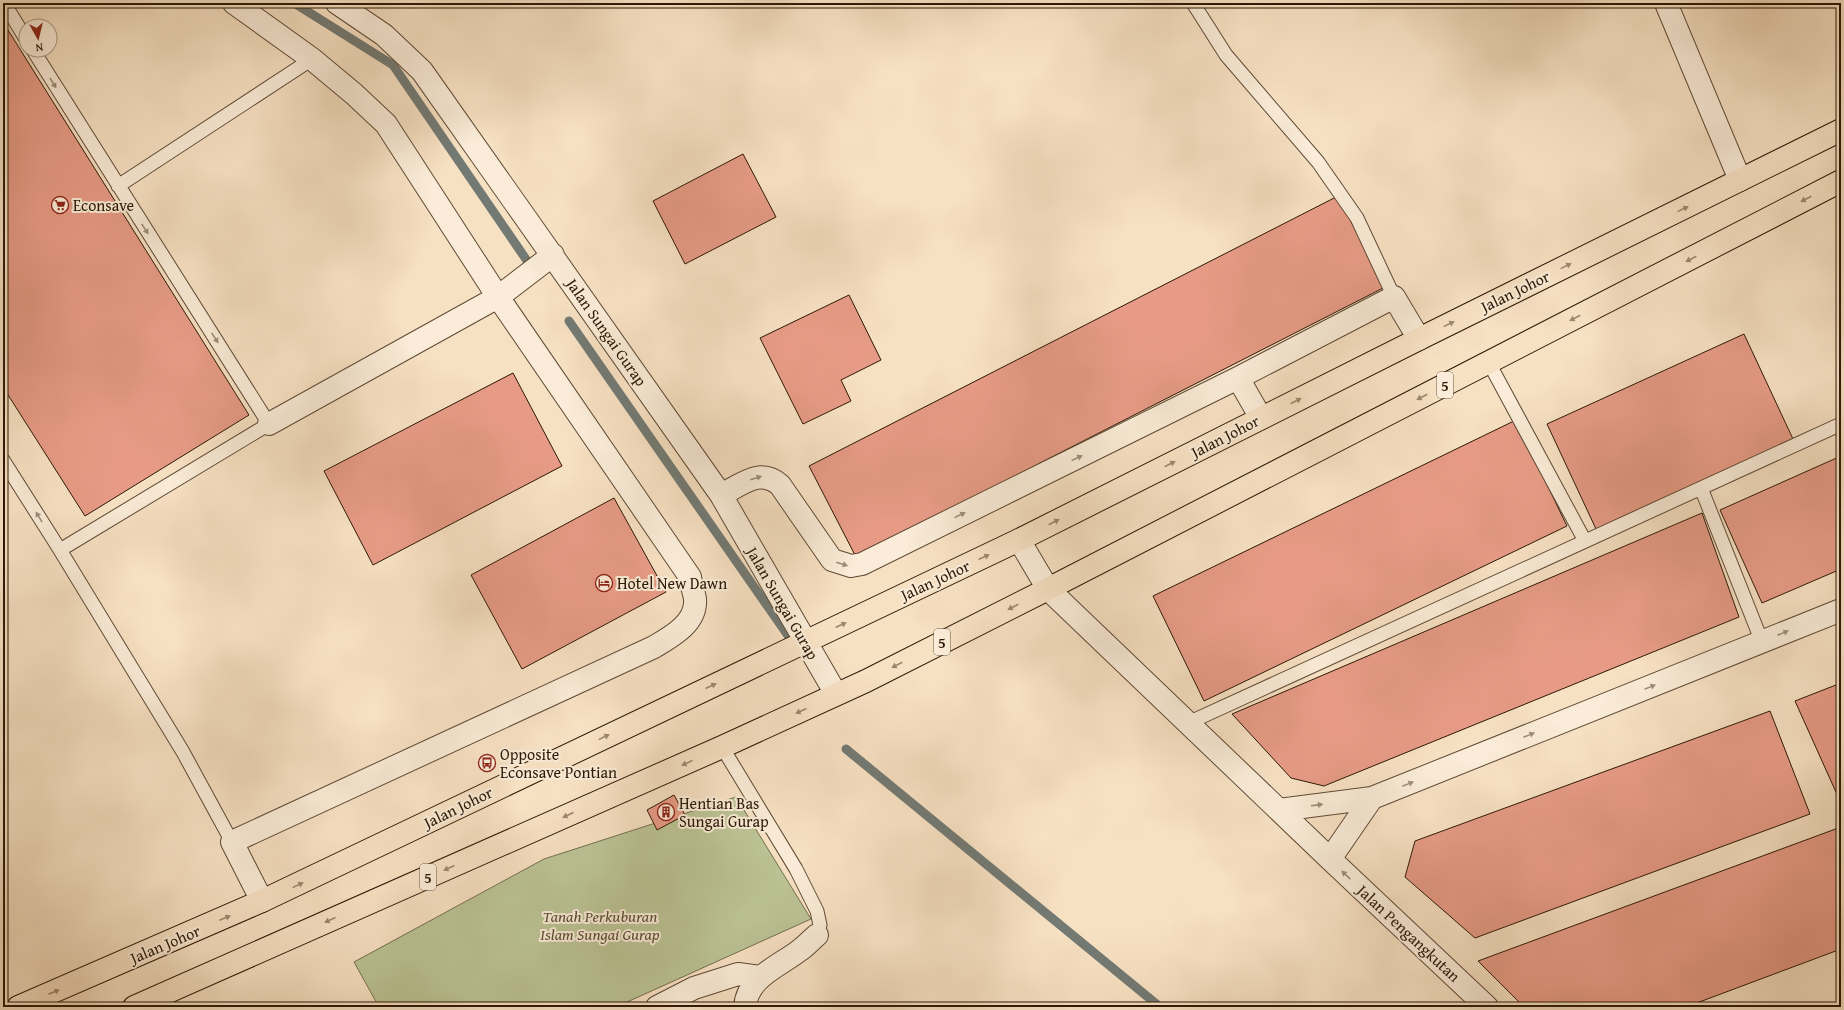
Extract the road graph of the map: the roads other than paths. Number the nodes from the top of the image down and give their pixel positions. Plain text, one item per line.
1 (4, 3) edge
2 (234, 3) edge
3 (337, 3) edge
4 (1193, 3) edge
5 (1666, 3) edge
6 (18, 26) edge
7 (38, 58) edge
8 (312, 59) junction
9 (1841, 130) edge
10 (1740, 180) junction
11 (1841, 181) edge
12 (118, 186) junction
13 (553, 255) junction
14 (498, 297) junction
15 (1394, 297) junction
16 (1419, 339) junction
17 (1489, 363) junction
18 (1238, 378) junction
19 (1261, 418) junction
20 (269, 424) junction
21 (1841, 424) edge
22 (3, 460) edge
23 (1701, 488) junction
24 (721, 495) junction
25 (1020, 540) junction
26 (1585, 541) junction
27 (60, 550) junction
28 (1048, 589) junction
29 (1841, 610) edge
30 (806, 641) junction
31 (1762, 642) junction
32 (836, 694) junction
33 (1188, 723) junction
34 (722, 747) junction
35 (1372, 798) junction
36 (1279, 810) junction
37 (232, 842) junction
38 (1330, 859) junction
39 (262, 901) junction
40 (817, 935) joint
41 (760, 977) junction
42 (18, 1007) edge
43 (134, 1007) edge
44 (657, 1007) edge
45 (745, 1007) edge
46 (1487, 1007) edge

1 - 6 lane
2 - 8 street
3 - 13 street, Jalan Sungai Gurap
4 - 15 lane
5 - 10 street
7 -> 12 lane
8 - 12 lane
8 - 14 street
9 - 10 highway, Jalan Johor
16 -> 10 highway, Jalan Johor
11 -> 17 highway, 5
12 -> 20 lane
13 - 14 street
13 - 24 street, Jalan Sungai Gurap
14 - 20 street
14 - 37 street
15 - 16 street
15 - 18 street
19 -> 16 highway, Jalan Johor
17 - 26 lane
17 -> 28 highway, 5
18 - 19 street
24 -> 18 street
25 -> 19 highway, Jalan Johor
20 - 27 lane
21 - 23 lane
27 -> 22 lane
23 - 26 lane
23 - 31 lane
24 - 30 street, Jalan Sungai Gurap
25 - 28 street, Jalan Pengangkutan
30 -> 25 highway, Jalan Johor
26 - 33 lane
27 - 37 lane
28 -> 32 highway, 5
28 - 33 street, Jalan Pengangkutan
31 -> 29 street
30 - 32 street, Jalan Sungai Gurap
39 -> 30 highway, Jalan Johor
35 -> 31 street
32 -> 34 highway, 5
33 - 36 street, Jalan Pengangkutan
34 - 40 lane
34 -> 43 highway, 5
36 -> 35 street
35 - 38 street
36 - 38 street, Jalan Pengangkutan
37 - 39 street
46 -> 38 street, Jalan Pengangkutan
42 -> 39 highway, Jalan Johor
40 - 41 street
41 - 44 street
41 - 45 street

